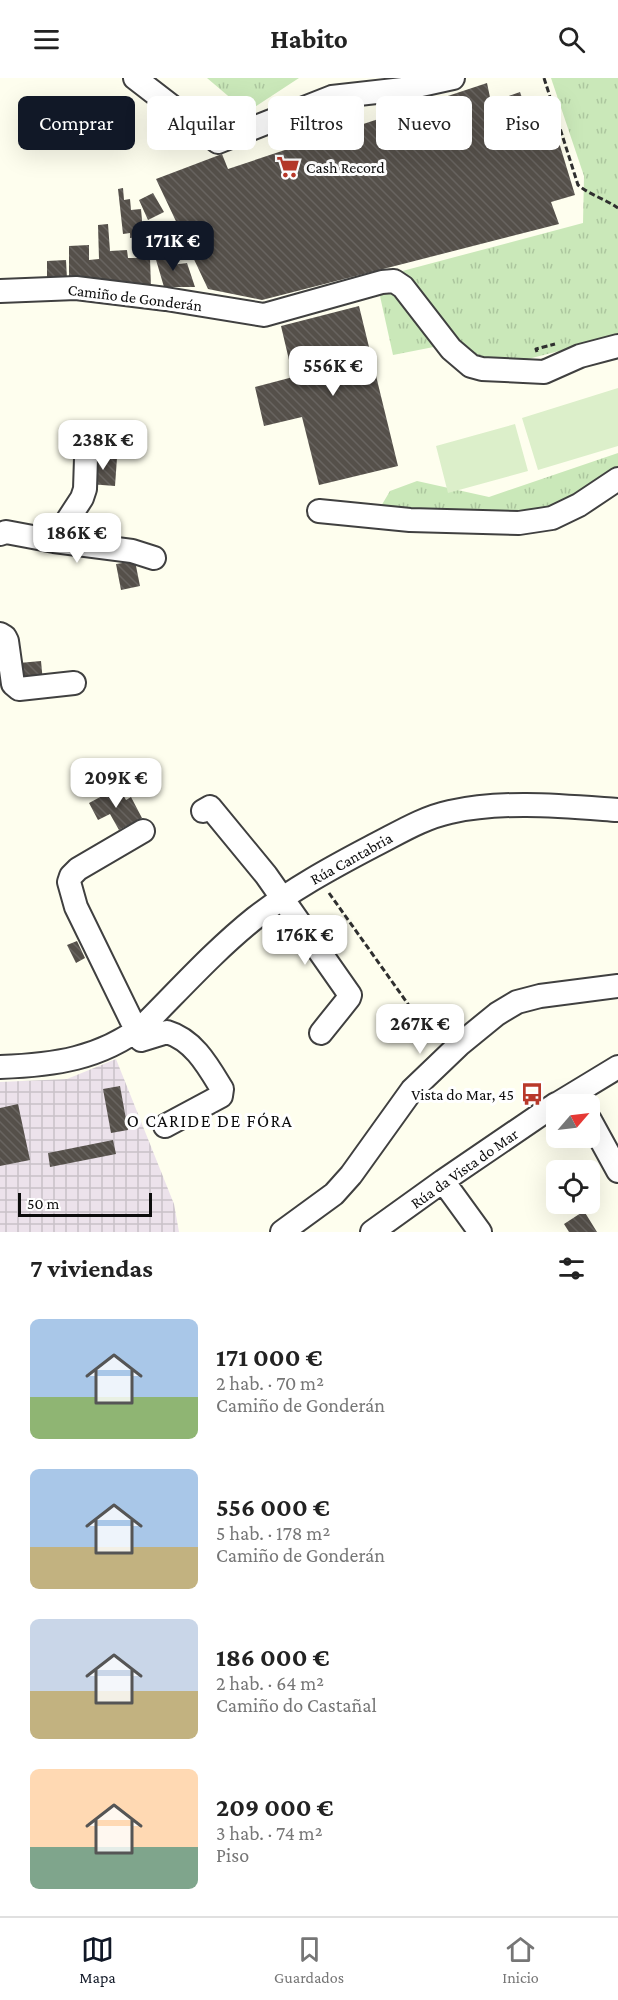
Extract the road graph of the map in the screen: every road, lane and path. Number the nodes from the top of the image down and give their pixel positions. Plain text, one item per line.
1 (135, 78) edge
2 (453, 78) edge
3 (544, 78) edge
4 (618, 208) edge
5 (0, 291) edge
6 (618, 346) edge
7 (86, 458) dead end
8 (618, 479) edge
9 (319, 511) dead end
10 (0, 534) edge
11 (54, 541) junction
12 (154, 558) dead end
13 (0, 634) edge
14 (74, 683) dead end
15 (618, 810) edge
16 (203, 812) dead end
17 (142, 831) dead end
18 (324, 887) dead end
19 (283, 898) junction
20 (618, 986) edge
21 (136, 1031) junction
22 (321, 1033) dead end
23 (446, 1057) junction
24 (0, 1067) edge
25 (618, 1067) edge
26 (578, 1094) edge
27 (546, 1115) edge
28 (165, 1126) dead end
29 (600, 1138) edge
30 (618, 1171) edge
31 (443, 1181) junction
32 (282, 1232) edge
33 (372, 1232) edge
34 (480, 1232) edge

1 - 2 street
3 - 4 path
5 - 6 street, Camiño de Gonderán
7 - 11 street
8 - 9 street
10 - 11 street
11 - 12 street
13 - 14 street
15 - 19 street, Rúa Cantabria
16 - 19 street
17 - 21 street
18 - 23 path
19 - 21 street, Rúa Cantabria
19 - 22 street
20 - 23 street
21 - 24 street, Rúa Cantabria
21 - 28 street
23 - 32 street
25 - 26 street, Rúa da Vista do Mar
27 - 31 street, Rúa da Vista do Mar
29 - 30 street
31 - 33 street, Rúa da Vista do Mar
31 - 34 street

